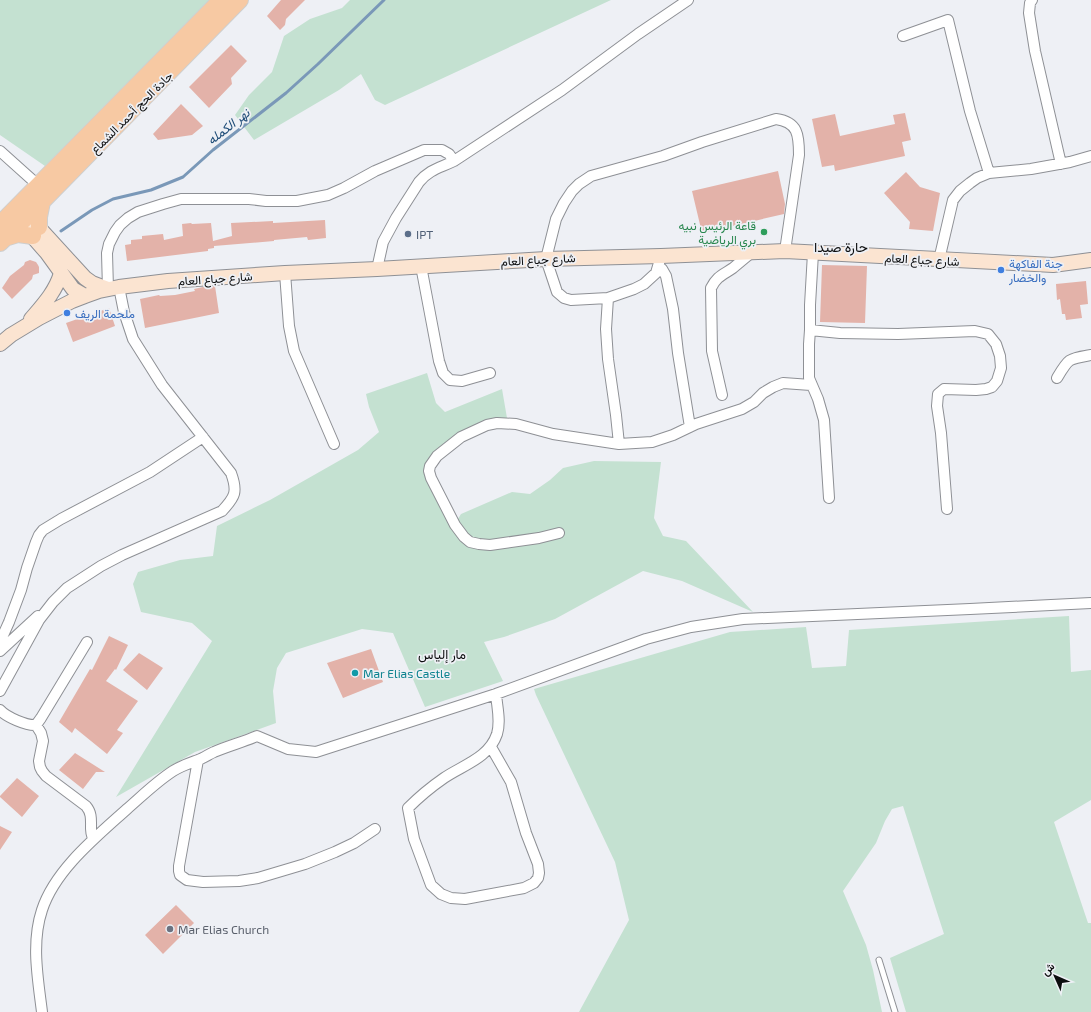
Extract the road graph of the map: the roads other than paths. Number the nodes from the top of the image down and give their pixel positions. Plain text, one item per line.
1 (221, 0) edge
2 (240, 0) edge
3 (688, 0) edge
4 (1032, 0) edge
5 (903, 36) dead end
6 (0, 151) edge
7 (1091, 156) edge
8 (454, 161) junction
9 (1061, 164) junction
10 (989, 173) junction
11 (39, 186) junction
12 (42, 202) junction
13 (11, 223) edge
14 (36, 232) junction
15 (785, 251) junction
16 (751, 253) junction
17 (813, 253) junction
18 (546, 259) junction
19 (939, 260) junction
20 (1091, 260) edge
21 (660, 261) junction
22 (421, 266) junction
23 (377, 269) junction
24 (61, 273) junction
25 (284, 273) junction
26 (113, 288) junction
27 (86, 296) junction
28 (608, 298) junction
29 (24, 327) junction
30 (810, 330) junction
31 (0, 344) edge
32 (1091, 355) edge
33 (490, 373) dead end
34 (1057, 378) dead end
35 (811, 385) junction
36 (722, 395) dead end
37 (690, 427) junction
38 (203, 436) junction
39 (334, 444) dead end
40 (620, 444) junction
41 (829, 498) dead end
42 (947, 509) dead end
43 (559, 533) dead end
44 (53, 602) junction
45 (1091, 603) edge
46 (0, 642) edge
47 (87, 642) dead end
48 (0, 651) edge
49 (0, 690) edge
50 (496, 694) junction
51 (0, 710) edge
52 (36, 725) junction
53 (491, 747) junction
54 (198, 760) junction
55 (375, 829) dead end
56 (93, 839) junction
57 (879, 960) dead end
58 (42, 1012) edge
59 (895, 1012) edge

1 - 11 main road, جادة الحج أحمد الشماع
2 - 12 main road, جادة الحج أحمد الشماع
3 - 8 street
4 - 9 street
5 - 10 street
6 - 11 street
7 - 9 street
8 - 23 street
8 - 26 street
9 - 10 street
10 - 19 street
11 - 13 main road, جادة الحج أحمد الشماع
12 - 13 main road, جادة الحج أحمد الشماع
12 - 14 main road
13 - 14 main road
13 - 14 main road
14 - 24 main road
14 - 26 main road
15 - 16 main road, شارع جباع العام
15 - 17 main road, شارع جباع العام
15 - 18 street
16 - 21 main road, شارع جباع العام
16 - 36 street
17 - 19 main road, شارع جباع العام
17 - 30 street
18 - 21 main road, شارع جباع العام
18 - 22 main road, شارع جباع العام
18 - 28 street
19 - 20 main road, شارع جباع العام
21 - 28 street
21 - 37 street
22 - 23 main road, شارع جباع العام
22 - 33 street
23 - 25 main road, شارع جباع العام
24 - 27 main road
24 - 29 main road
25 - 26 main road, شارع جباع العام
25 - 39 street
26 - 27 main road, شارع جباع العام
26 - 38 street
27 - 29 main road, شارع جباع العام
28 - 40 street
29 - 31 main road, شارع جباع العام
30 - 35 street
30 - 42 street
32 - 34 street
35 - 37 street
35 - 41 street
37 - 40 street
38 - 44 street
38 - 46 street
40 - 43 street
44 - 48 street
44 - 49 street
45 - 50 street
47 - 52 street
50 - 53 street
50 - 54 street
51 - 52 street
52 - 56 street
53 - 53 street
54 - 55 street
54 - 56 street
56 - 58 street
57 - 59 lane

